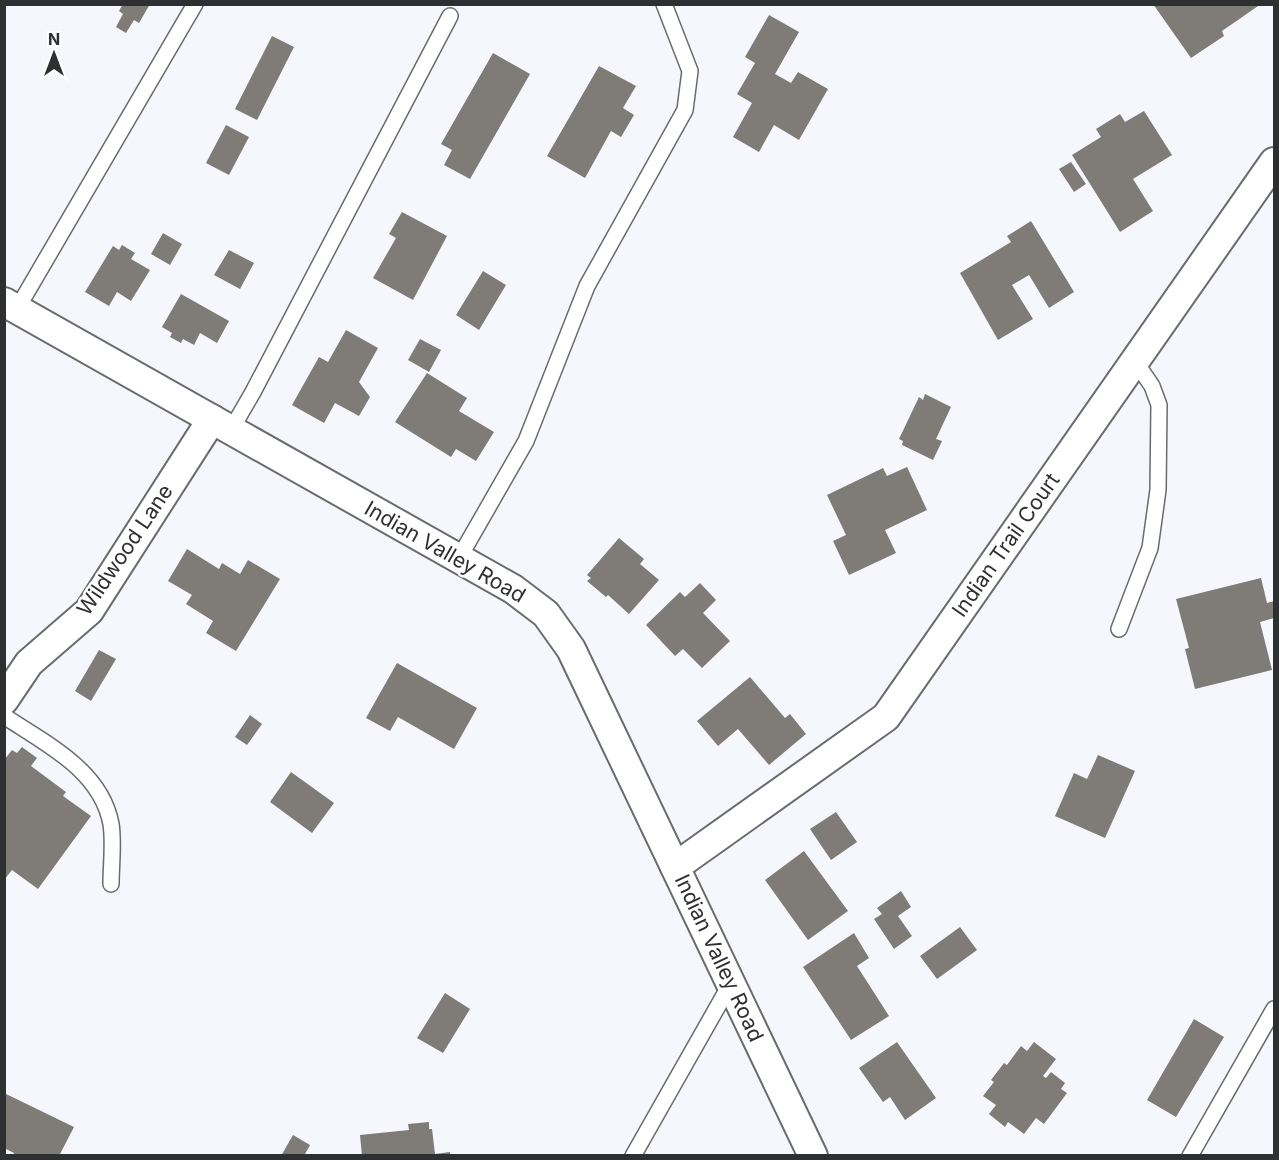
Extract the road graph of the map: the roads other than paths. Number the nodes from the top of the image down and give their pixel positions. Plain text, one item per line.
1 (195, 4) edge
2 (664, 4) edge
3 (450, 16) dead end
4 (1275, 162) edge
5 (11, 305) edge
6 (1135, 362) junction
7 (222, 424) junction
8 (459, 558) junction
9 (1119, 629) dead end
10 (4, 700) edge
11 (4, 716) edge
12 (675, 867) junction
13 (111, 884) dead end
14 (730, 983) junction
15 (1275, 1010) edge
16 (633, 1155) edge
17 (813, 1155) edge
18 (1190, 1155) edge

1 - 5 lane
2 - 8 lane
3 - 7 lane
4 - 6 street, Indian Trail Court
5 - 7 street, Indian Valley Road
6 - 9 lane
6 - 12 street, Indian Trail Court
7 - 8 street, Indian Valley Road
7 - 10 street, Wildwood Lane
8 - 12 street, Indian Valley Road
11 - 13 lane
12 - 14 street, Indian Valley Road
14 - 16 lane
14 - 17 street, Indian Valley Road
15 - 18 lane

